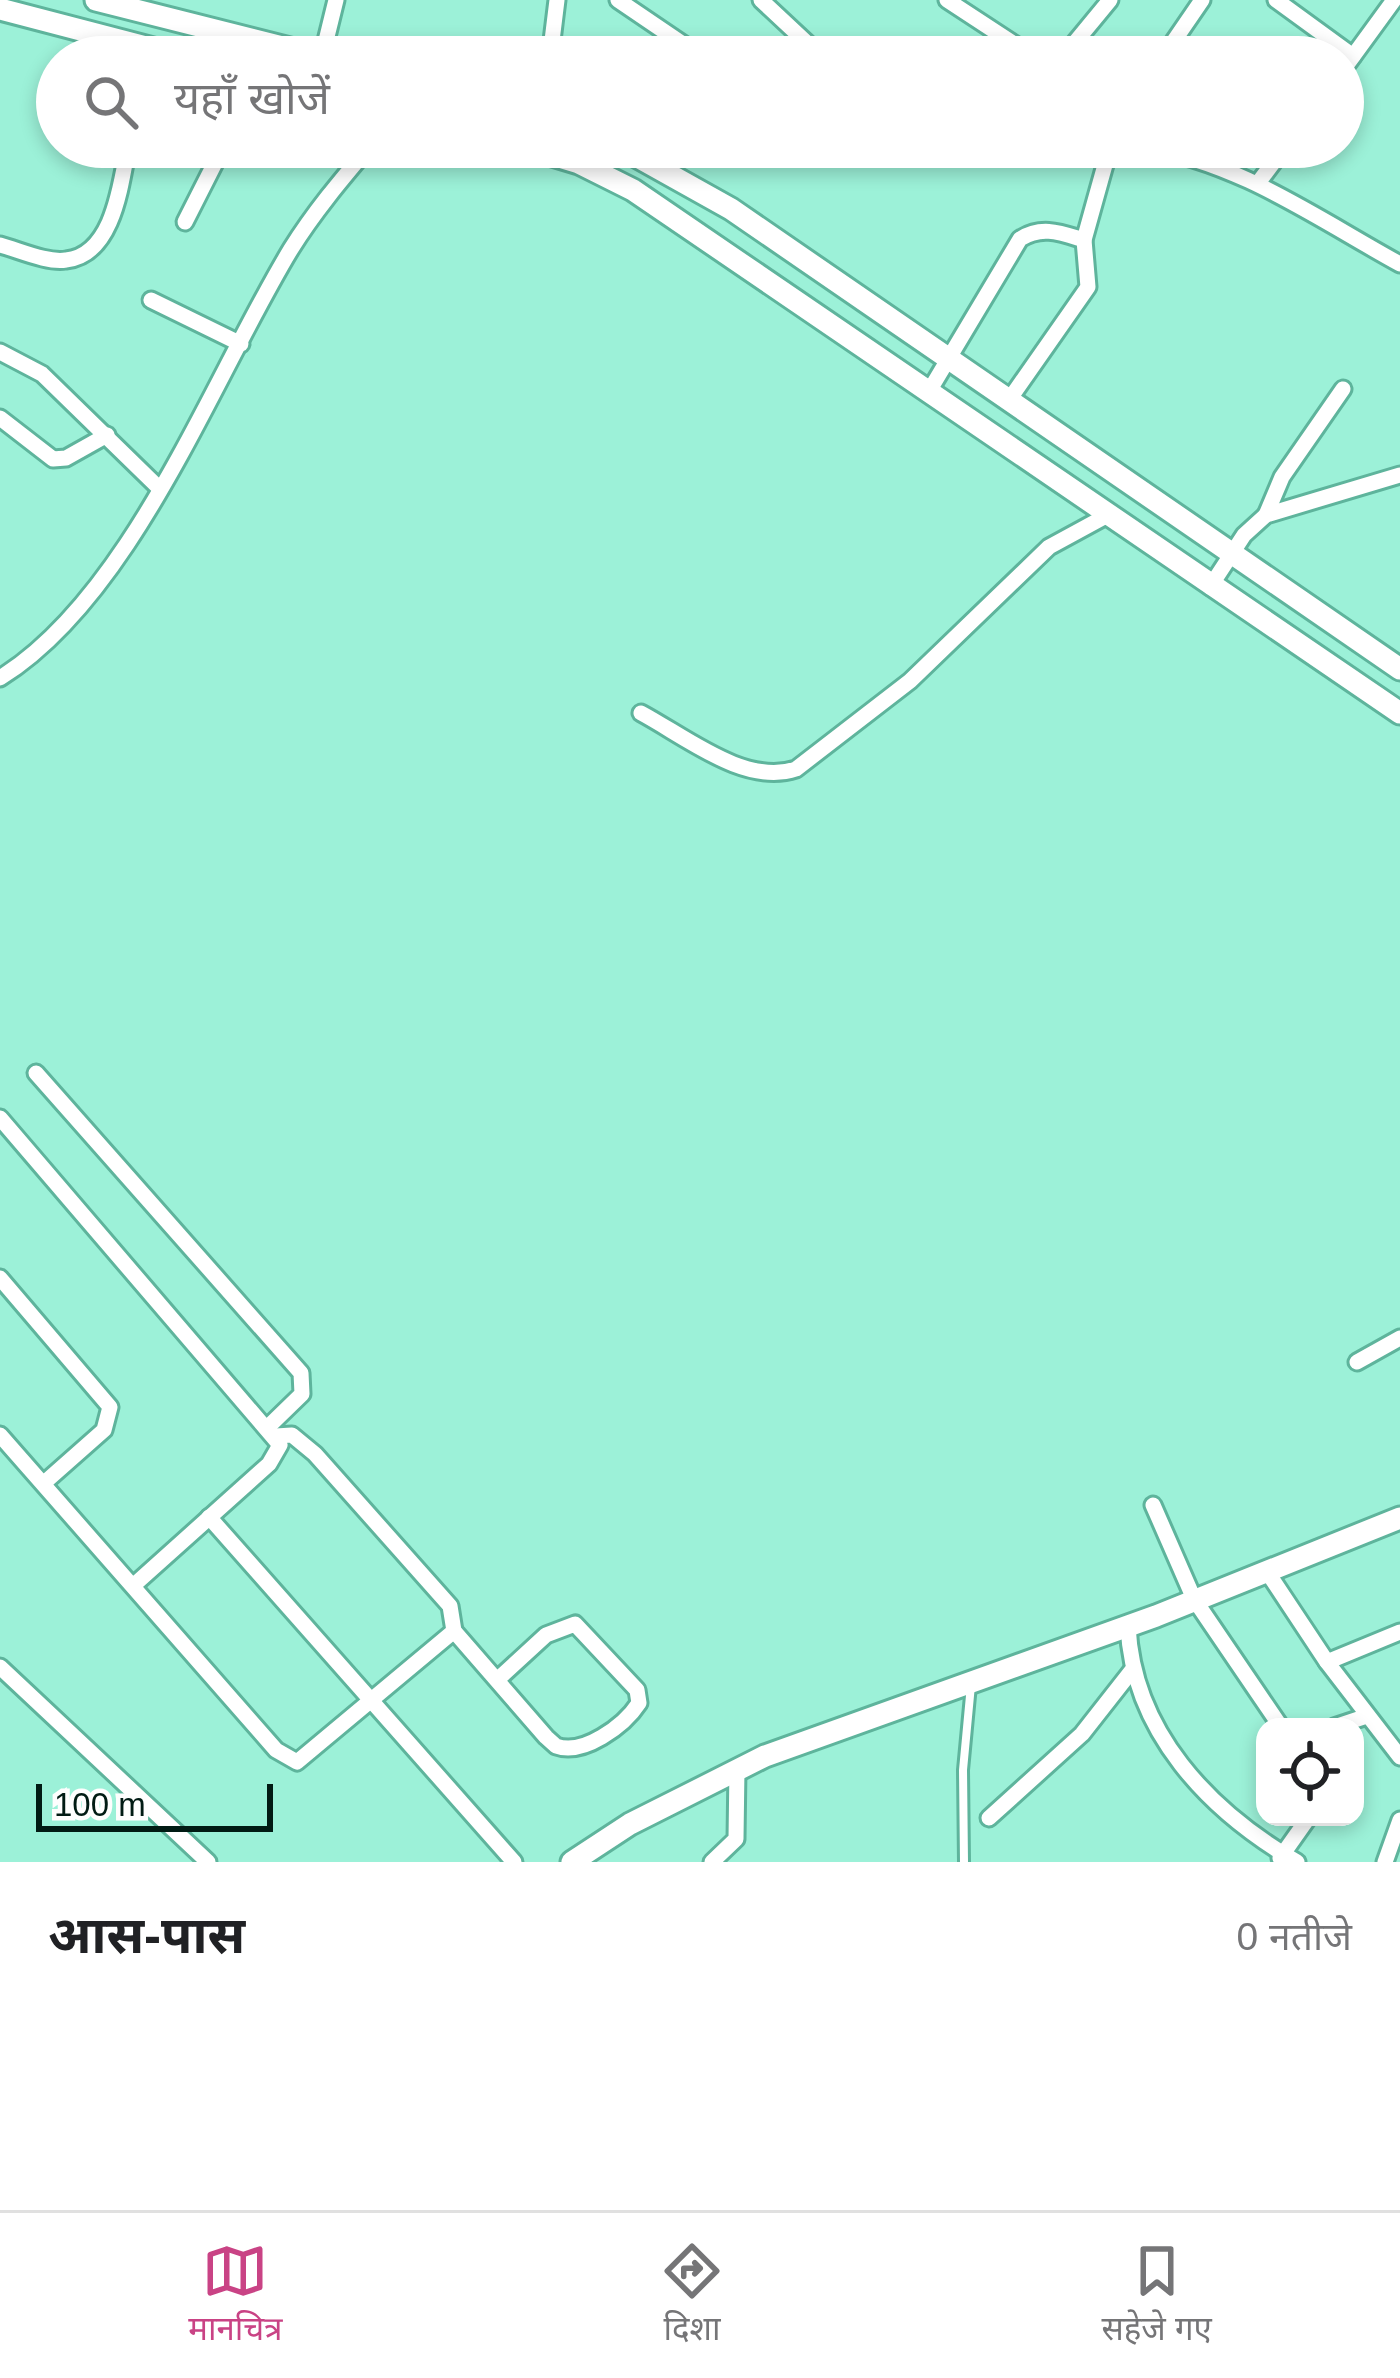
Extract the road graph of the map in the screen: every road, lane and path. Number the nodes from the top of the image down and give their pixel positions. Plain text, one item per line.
1 (96, 0) edge
2 (336, 0) edge
3 (557, 0) edge
4 (618, 0) edge
5 (760, 0) edge
6 (1110, 0) edge
7 (1202, 0) edge
8 (1276, 0) edge
9 (1394, 0) edge
10 (958, 3) edge
11 (134, 4) edge
12 (0, 9) edge
13 (105, 36) edge
14 (125, 36) edge
15 (248, 36) edge
16 (327, 36) edge
17 (553, 36) edge
18 (671, 36) edge
19 (799, 36) edge
20 (1004, 36) edge
21 (1080, 36) edge
22 (1177, 36) edge
23 (1317, 36) edge
24 (1364, 41) edge
25 (124, 168) edge
26 (212, 168) edge
27 (351, 168) edge
28 (587, 168) edge
29 (658, 168) edge
30 (1104, 168) edge
31 (1218, 168) edge
32 (1269, 168) edge
33 (1258, 183) junction
34 (185, 222) dead end
35 (1084, 240) junction
36 (0, 245) edge
37 (1400, 264) edge
38 (151, 300) dead end
39 (241, 344) junction
40 (0, 352) edge
41 (948, 357) junction
42 (1343, 389) dead end
43 (928, 393) junction
44 (1009, 400) junction
45 (0, 418) edge
46 (107, 435) junction
47 (1400, 475) edge
48 (160, 489) junction
49 (1266, 515) junction
50 (1106, 516) junction
51 (1232, 554) junction
52 (1210, 587) junction
53 (1400, 669) edge
54 (0, 678) edge
55 (641, 713) dead end
56 (1400, 713) edge
57 (36, 1073) dead end
58 (1, 1120) edge
59 (0, 1278) edge
60 (1400, 1339) edge
61 (1357, 1362) dead end
62 (272, 1432) junction
63 (0, 1435) edge
64 (44, 1483) junction
65 (1153, 1504) dead end
66 (209, 1517) junction
67 (1400, 1518) edge
68 (1266, 1570) junction
69 (134, 1586) junction
70 (1194, 1599) junction
71 (1128, 1626) junction
72 (454, 1631) junction
73 (1400, 1632) edge
74 (1327, 1662) junction
75 (0, 1667) edge
76 (1133, 1669) junction
77 (496, 1680) junction
78 (971, 1684) junction
79 (374, 1700) junction
80 (1367, 1716) junction
81 (1275, 1718) edge
82 (1361, 1718) edge
83 (1400, 1757) edge
84 (736, 1768) junction
85 (989, 1819) dead end
86 (1400, 1820) edge
87 (1304, 1826) edge
88 (1286, 1859) edge
89 (208, 1862) edge
90 (514, 1862) edge
91 (572, 1862) edge
92 (712, 1862) edge
93 (964, 1862) edge
94 (1385, 1862) edge

1 - 11 street
2 - 16 street
3 - 17 street
4 - 18 street
5 - 19 street
6 - 21 street
7 - 22 street
8 - 23 street
9 - 24 street
10 - 20 street
11 - 14 street
11 - 15 street
12 - 13 street
25 - 36 street
26 - 34 street
27 - 39 street
28 - 43 street
29 - 41 street
30 - 35 street
31 - 33 street
32 - 33 street
33 - 37 street
35 - 41 street
35 - 44 street
38 - 39 street
39 - 48 street
40 - 46 street
41 - 43 street
41 - 44 street
42 - 49 street
43 - 50 street
44 - 51 street
45 - 46 street
46 - 48 street
47 - 49 street
48 - 54 street
49 - 51 street
50 - 52 street
50 - 55 street
51 - 52 street
51 - 53 street
52 - 56 street
57 - 62 street
58 - 62 street
59 - 64 street
60 - 61 street
62 - 66 street
62 - 72 street
63 - 64 street
64 - 69 street
65 - 70 street
66 - 69 street
66 - 79 street
67 - 68 street
68 - 70 street
68 - 74 street
69 - 79 street
70 - 71 street
70 - 81 street
71 - 76 street
71 - 78 street
72 - 77 street
72 - 79 street
73 - 74 street
74 - 80 street
75 - 89 street
76 - 85 street
76 - 88 street
77 - 77 street
78 - 84 street
78 - 93 lane
79 - 90 street
80 - 82 street
80 - 83 street
84 - 91 street
84 - 92 street
86 - 94 street
87 - 88 street

